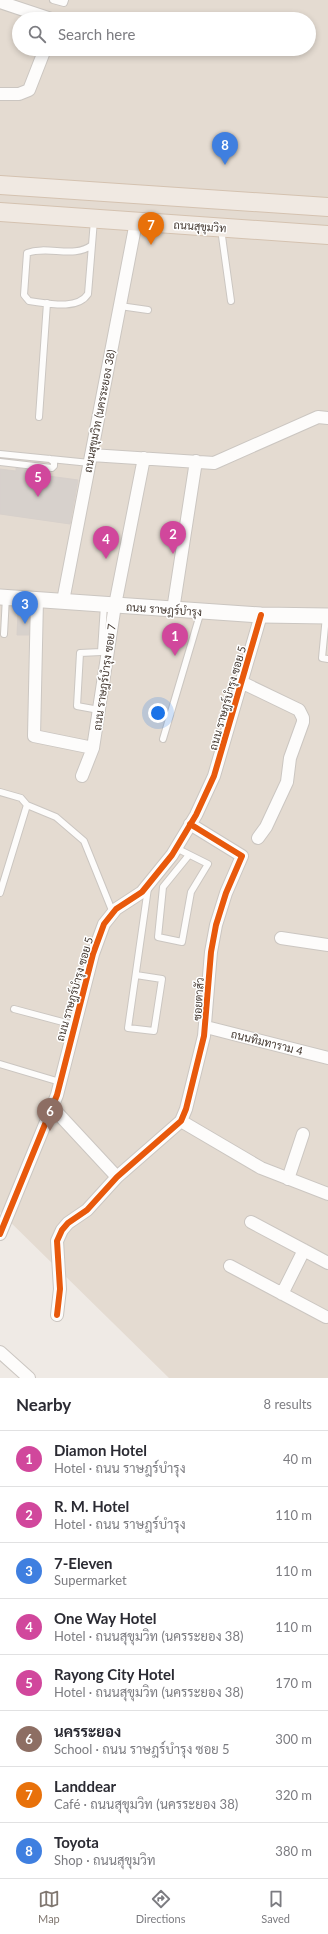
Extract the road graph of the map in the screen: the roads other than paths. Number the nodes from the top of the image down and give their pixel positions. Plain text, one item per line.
1 (52, 0) edge
2 (0, 2) edge
3 (65, 2) edge
4 (30, 12) edge
5 (42, 56) edge
6 (0, 94) edge
7 (0, 185) edge
8 (328, 207) edge
9 (0, 212) edge
10 (94, 219) junction
11 (136, 222) junction
12 (221, 228) junction
13 (328, 235) edge
14 (92, 246) junction
15 (230, 301) dead end
16 (47, 303) junction
17 (120, 306) junction
18 (148, 310) dead end
19 (39, 417) dead end
20 (328, 418) edge
21 (0, 454) edge
22 (144, 458) junction
23 (50, 459) junction
24 (90, 459) junction
25 (196, 461) junction
26 (0, 462) edge
27 (3, 597) edge
28 (37, 599) junction
29 (63, 601) junction
30 (110, 604) junction
31 (173, 610) junction
32 (201, 612) junction
33 (261, 616) junction
34 (327, 616) edge
35 (4, 634) dead end
36 (328, 659) edge
37 (243, 683) junction
38 (99, 710) junction
39 (163, 739) dead end
40 (93, 748) junction
41 (82, 776) dead end
42 (0, 792) edge
43 (27, 805) junction
44 (190, 824) junction
45 (258, 838) dead end
46 (176, 848) junction
47 (189, 855) junction
48 (145, 887) junction
49 (0, 893) edge
50 (115, 911) junction
51 (281, 938) dead end
52 (328, 945) edge
53 (136, 975) junction
54 (14, 1009) dead end
55 (74, 1024) junction
56 (206, 1027) junction
57 (328, 1058) edge
58 (0, 1064) edge
59 (60, 1082) junction
60 (52, 1107) junction
61 (181, 1121) junction
62 (303, 1134) dead end
63 (117, 1177) junction
64 (288, 1180) junction
65 (328, 1194) edge
66 (251, 1222) dead end
67 (0, 1234) edge
68 (304, 1250) junction
69 (328, 1263) edge
70 (230, 1266) dead end
71 (282, 1294) junction
72 (57, 1315) dead end
73 (326, 1317) dead end
74 (0, 1352) edge
75 (29, 1378) edge

1 - 3 lane
2 - 4 street
5 - 6 street
7 - 8 main road
9 - 10 main road, ถนนสุขุมวิท
10 - 11 main road, ถนนสุขุมวิท
10 - 14 lane
11 - 12 main road, ถนนสุขุมวิท
11 - 17 street, ถนนสุขุมวิท (นครระยอง 38)
12 - 13 main road, ถนนสุขุมวิท
12 - 15 lane
14 - 16 lane
14 - 16 lane
16 - 19 lane
17 - 18 lane
17 - 24 street, ถนนสุขุมวิท (นครระยอง 38)
20 - 25 street
21 - 23 lane
22 - 24 street
22 - 25 street
22 - 30 street, ถนน ราษฎร์บำรุง ซอย 7
23 - 24 lane
23 - 26 lane
24 - 29 street, ถนนสุขุมวิท (นครระยอง 38)
25 - 31 street
27 - 28 street, ถนน ราษฎร์บำรุง
27 - 35 lane
28 - 29 street, ถนน ราษฎร์บำรุง
28 - 40 street
29 - 30 street, ถนน ราษฎร์บำรุง
30 - 31 street, ถนน ราษฎร์บำรุง
30 - 38 street, ถนน ราษฎร์บำรุง ซอย 7
30 - 38 lane
31 - 32 street, ถนน ราษฎร์บำรุง
32 - 33 street, ถนน ราษฎร์บำรุง
32 - 39 lane
33 - 34 street, ถนน ราษฎร์บำรุง
33 - 37 street, ถนน ราษฎร์บำรุง ซอย 5
34 - 36 lane
37 - 44 street, ถนน ราษฎร์บำรุง ซอย 5
37 - 45 street
38 - 40 street, ถนน ราษฎร์บำรุง ซอย 7
40 - 41 street, ถนน ราษฎร์บำรุง ซอย 7
42 - 43 lane
43 - 49 lane
43 - 50 lane
44 - 46 street, ถนน ราษฎร์บำรุง ซอย 5
44 - 56 street, ซอยตาสัว
46 - 47 lane
46 - 48 street, ถนน ราษฎร์บำรุง ซอย 5
47 - 47 lane
48 - 50 street, ถนน ราษฎร์บำรุง ซอย 5
48 - 53 lane
50 - 55 street, ถนน ราษฎร์บำรุง ซอย 5
51 - 52 street
53 - 53 lane
54 - 55 lane
55 - 59 street, ถนน ราษฎร์บำรุง ซอย 5
56 - 57 street, ถนนทิมทาราม 4
56 - 61 street, ซอยตาสัว
58 - 59 lane
59 - 60 street, ถนน ราษฎร์บำรุง ซอย 5
60 - 63 street
60 - 67 street, ถนน ราษฎร์บำรุง ซอย 5
61 - 63 street, ซอยตาสัว
61 - 64 street
62 - 64 street
63 - 72 street, ซอยตาสัว
64 - 65 street
66 - 68 street
68 - 69 street
68 - 71 street
70 - 71 street
71 - 73 street
74 - 75 street

